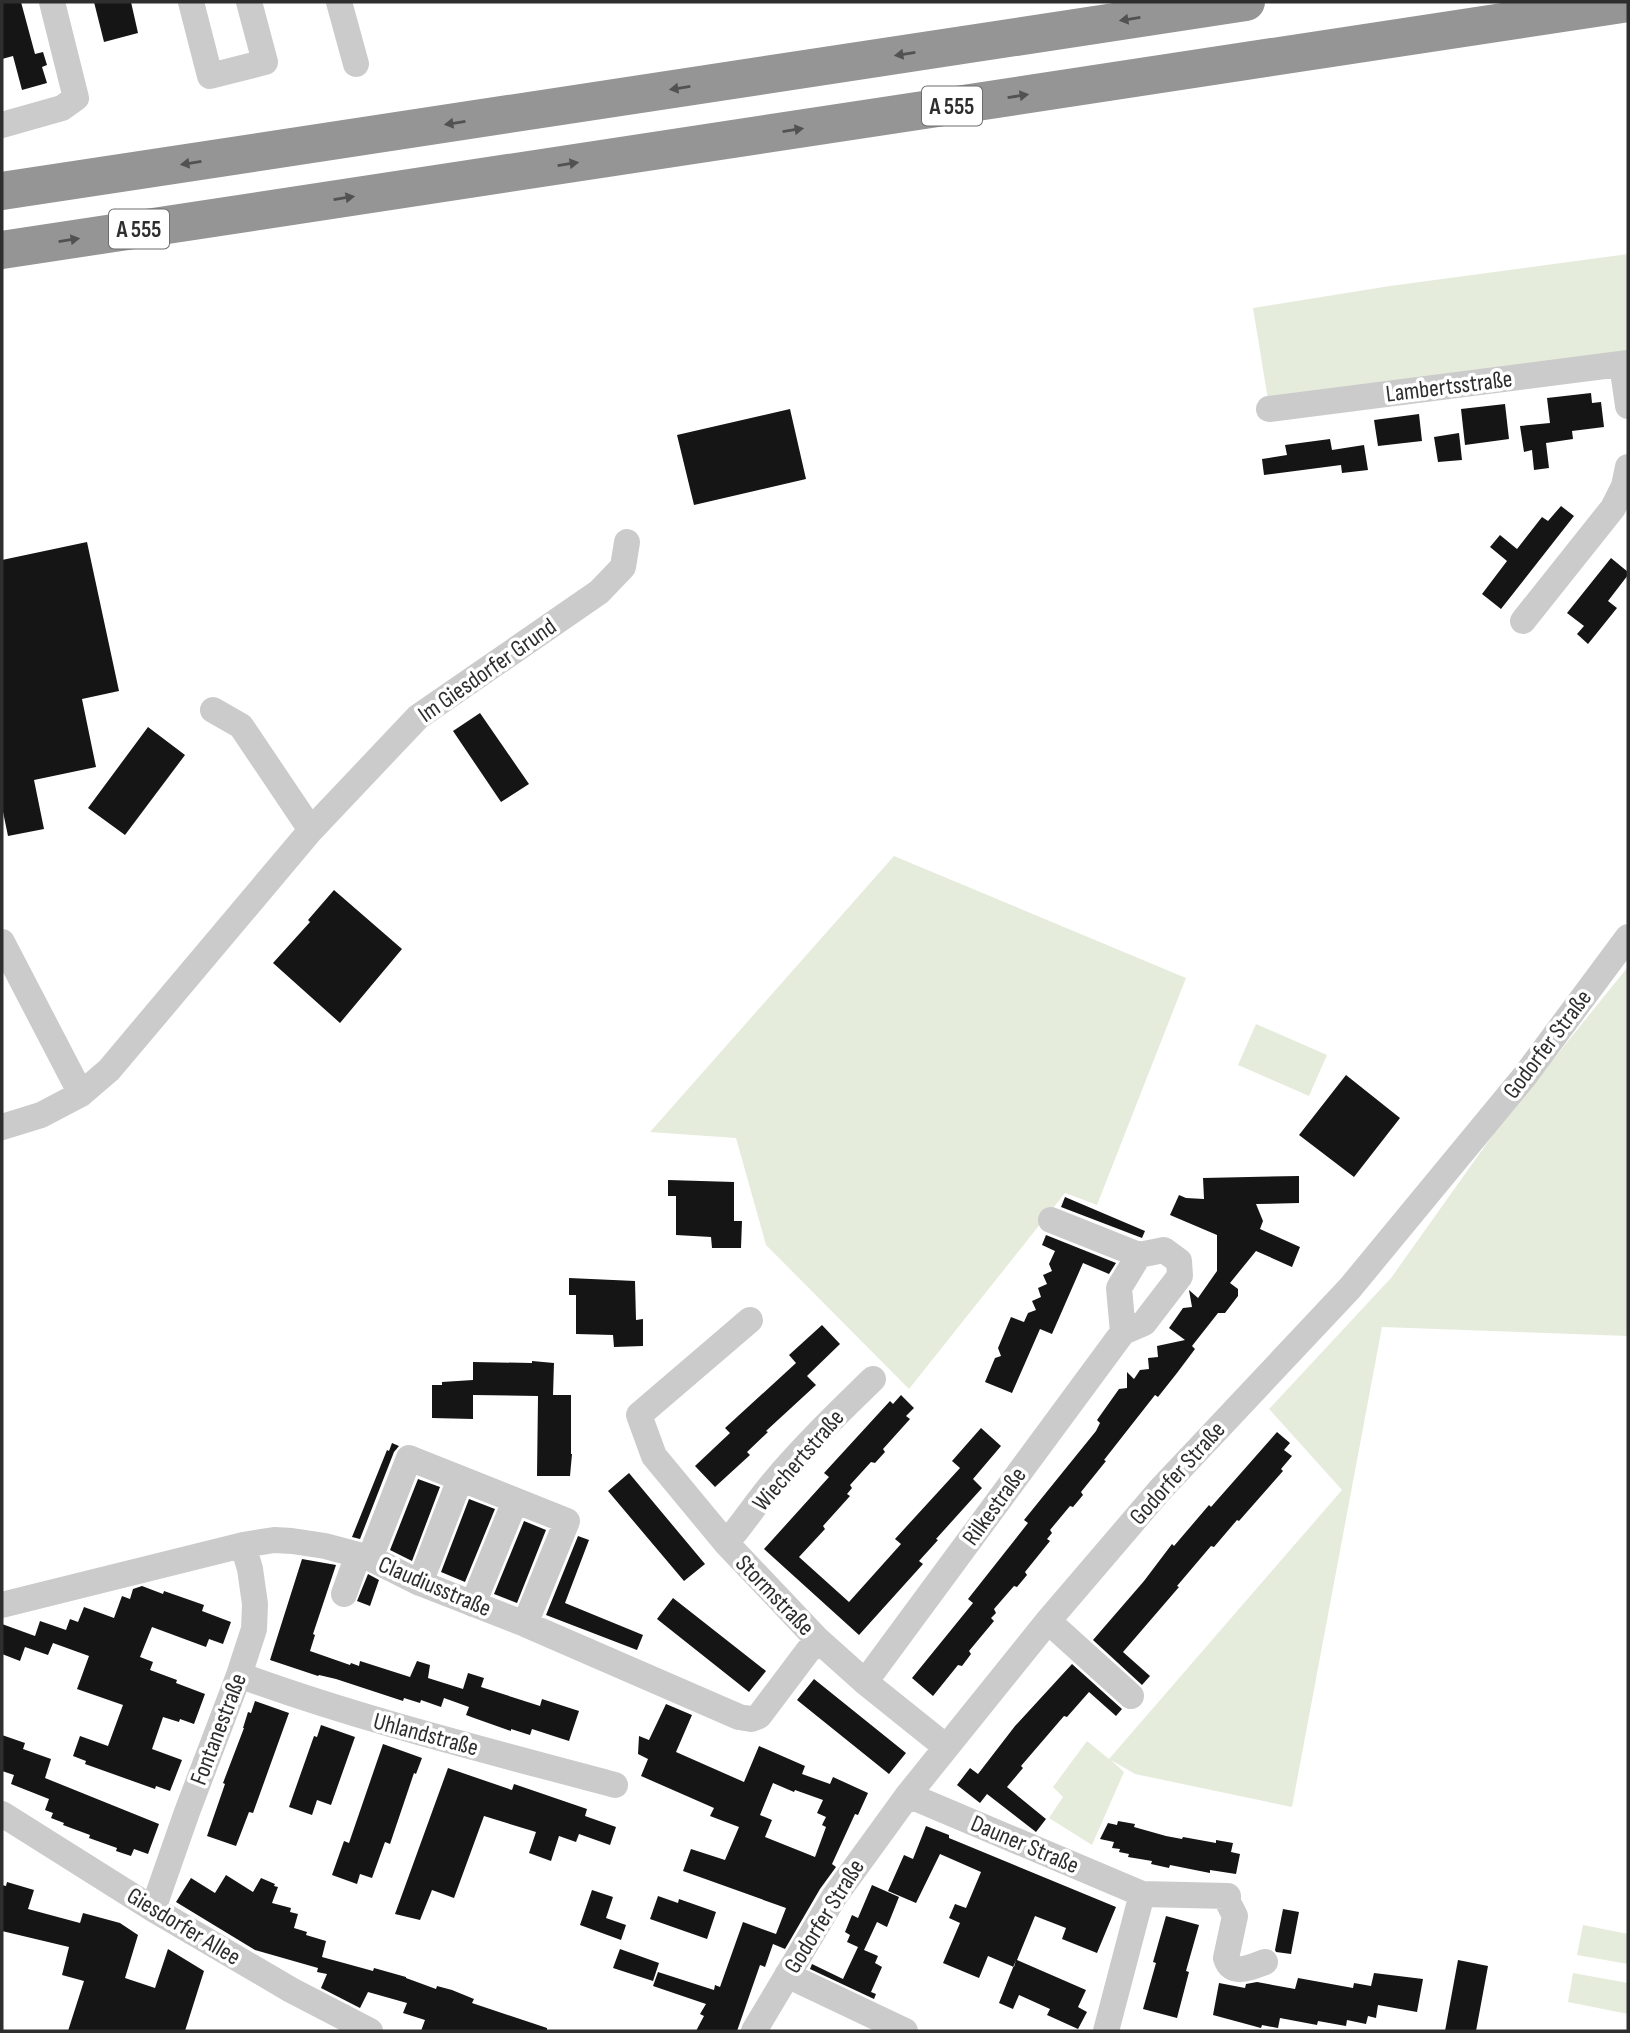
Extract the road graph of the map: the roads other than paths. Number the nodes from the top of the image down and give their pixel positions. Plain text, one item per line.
1 (52, 2) edge
2 (191, 2) edge
3 (249, 2) edge
4 (340, 2) edge
5 (1246, 2) edge
6 (1628, 3) edge
7 (356, 64) dead end
8 (2, 125) edge
9 (2, 191) edge
10 (2, 250) edge
11 (1625, 364) edge
12 (1628, 406) edge
13 (1269, 409) dead end
14 (1628, 467) edge
15 (628, 542) dead end
16 (1523, 621) dead end
17 (213, 710) dead end
18 (311, 830) junction
19 (1628, 937) edge
20 (2, 942) edge
21 (81, 1094) junction
22 (2, 1126) edge
23 (1051, 1220) dead end
24 (1139, 1255) junction
25 (750, 1320) dead end
26 (1123, 1332) junction
27 (873, 1379) dead end
28 (460, 1479) junction
29 (515, 1501) junction
30 (726, 1544) junction
31 (243, 1545) junction
32 (364, 1556) junction
33 (420, 1583) junction
34 (344, 1594) dead end
35 (473, 1604) junction
36 (2, 1605) edge
37 (1048, 1621) junction
38 (525, 1624) junction
39 (817, 1639) junction
40 (239, 1675) junction
41 (865, 1682) junction
42 (1131, 1696) dead end
43 (946, 1747) junction
44 (615, 1785) dead end
45 (908, 1795) junction
46 (2, 1814) edge
47 (1143, 1894) junction
48 (153, 1909) junction
49 (1265, 1962) dead end
50 (788, 1975) junction
51 (370, 2031) edge
52 (754, 2031) edge
53 (905, 2031) edge
54 (1106, 2031) edge

1 - 8 street
2 - 3 street
4 - 7 street
5 -> 9 highway, A 555
10 -> 6 highway, A 555
11 - 12 street
11 - 13 street, Lambertsstraße
14 - 16 street
15 - 18 street, Im Giesdorfer Grund
17 - 18 street
18 - 21 street, Im Giesdorfer Grund
19 - 37 street, Godorfer Straße
20 - 21 street
21 - 22 street, Im Giesdorfer Grund
23 - 24 street
24 - 26 street
24 - 26 street, Rilkestraße
25 - 30 street, Stormstraße
26 - 41 street, Rilkestraße
27 - 30 street, Wiechertstraße
28 - 29 street
28 - 32 street
28 - 33 street
29 - 35 street
29 - 38 street
30 - 39 street, Stormstraße
31 - 32 street, Claudiusstraße
31 - 36 street, Claudiusstraße
31 - 40 street, Fontanestraße
32 - 33 street, Claudiusstraße
32 - 34 street
33 - 35 street, Claudiusstraße
35 - 38 street, Claudiusstraße
37 - 42 street
37 - 43 street, Godorfer Straße
38 - 39 street, Claudiusstraße
39 - 41 street, Stormstraße
40 - 44 street, Uhlandstraße
40 - 48 street, Fontanestraße
41 - 43 street, Stormstraße
43 - 45 street, Godorfer Straße
45 - 47 street, Dauner Straße
45 - 50 street, Godorfer Straße
46 - 48 street, Giesdorfer Allee
47 - 49 street
47 - 54 street
48 - 51 street, Giesdorfer Allee
50 - 52 street, Godorfer Straße
50 - 53 street

